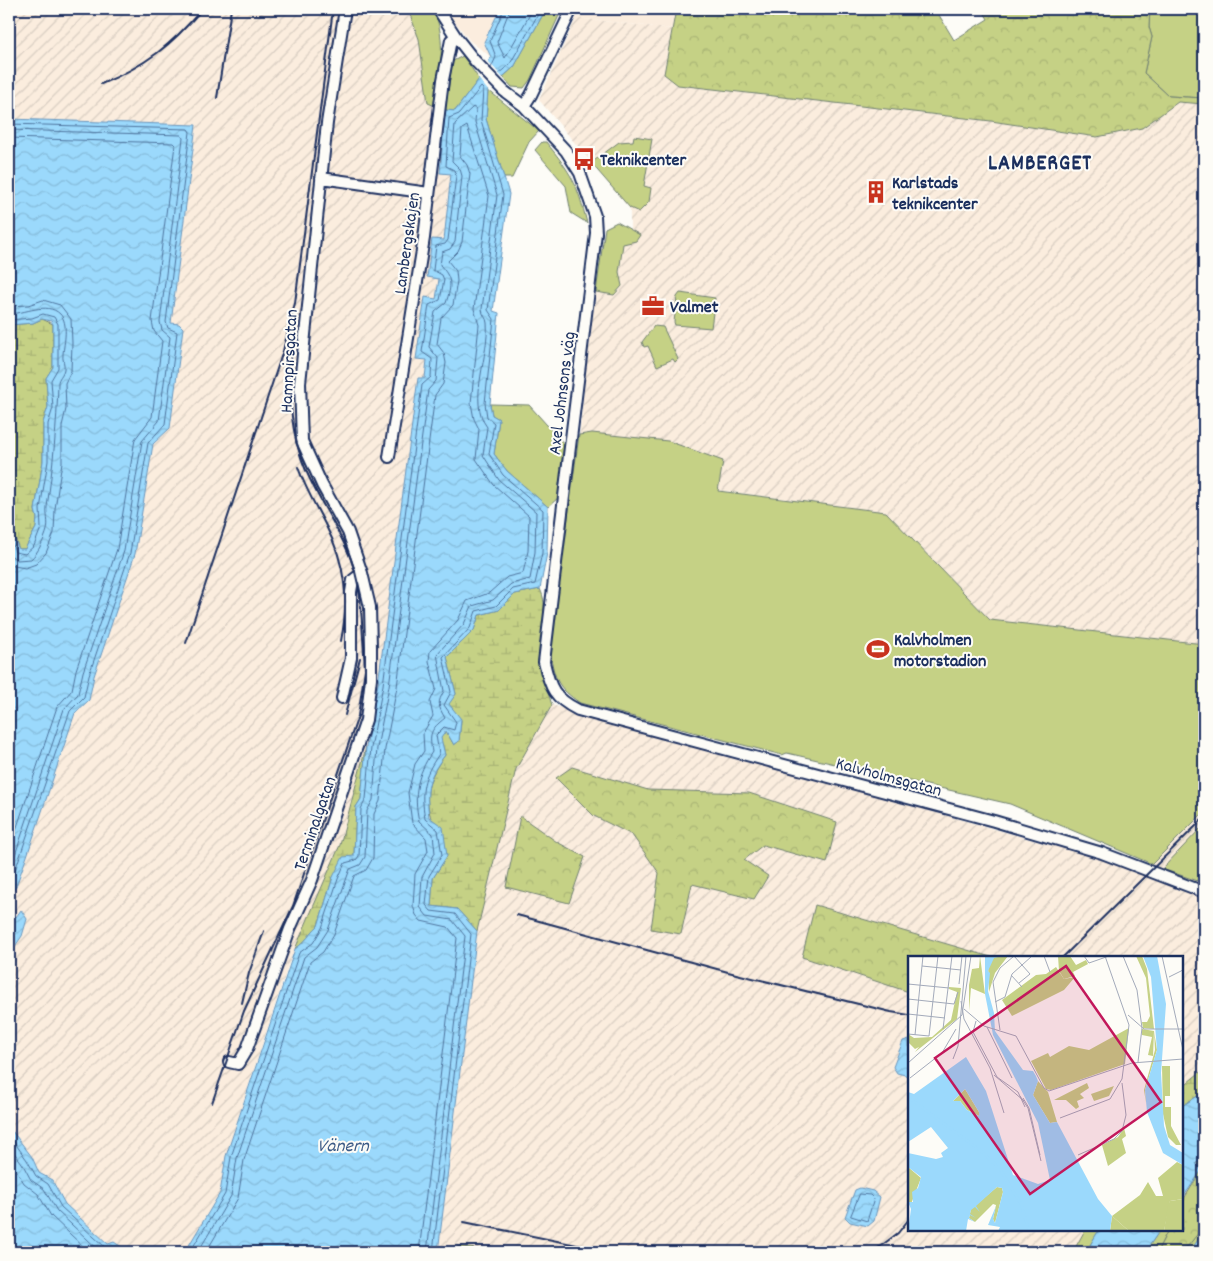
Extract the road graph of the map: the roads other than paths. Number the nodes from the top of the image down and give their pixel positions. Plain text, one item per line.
1 (345, 9) edge
2 (438, 9) edge
3 (572, 9) edge
4 (456, 37) junction
5 (524, 106) junction
6 (321, 178) junction
7 (429, 194) junction
8 (389, 457) dead end
9 (362, 574) junction
10 (342, 698) dead end
11 (562, 702) joint
12 (1204, 892) edge
13 (229, 1062) dead end

1 - 6 street, Hamnpirsgatan
2 - 4 street, Axel Johnsons väg
3 - 5 street
4 - 5 street, Axel Johnsons väg
4 - 7 street, Lambergskajen
5 - 11 street, Axel Johnsons väg
6 - 7 street
6 - 9 street, Hamnpirsgatan
7 - 8 street, Lambergskajen
9 - 10 street
9 - 13 street, Terminalgatan
11 - 12 street, Kalvholmsgatan

